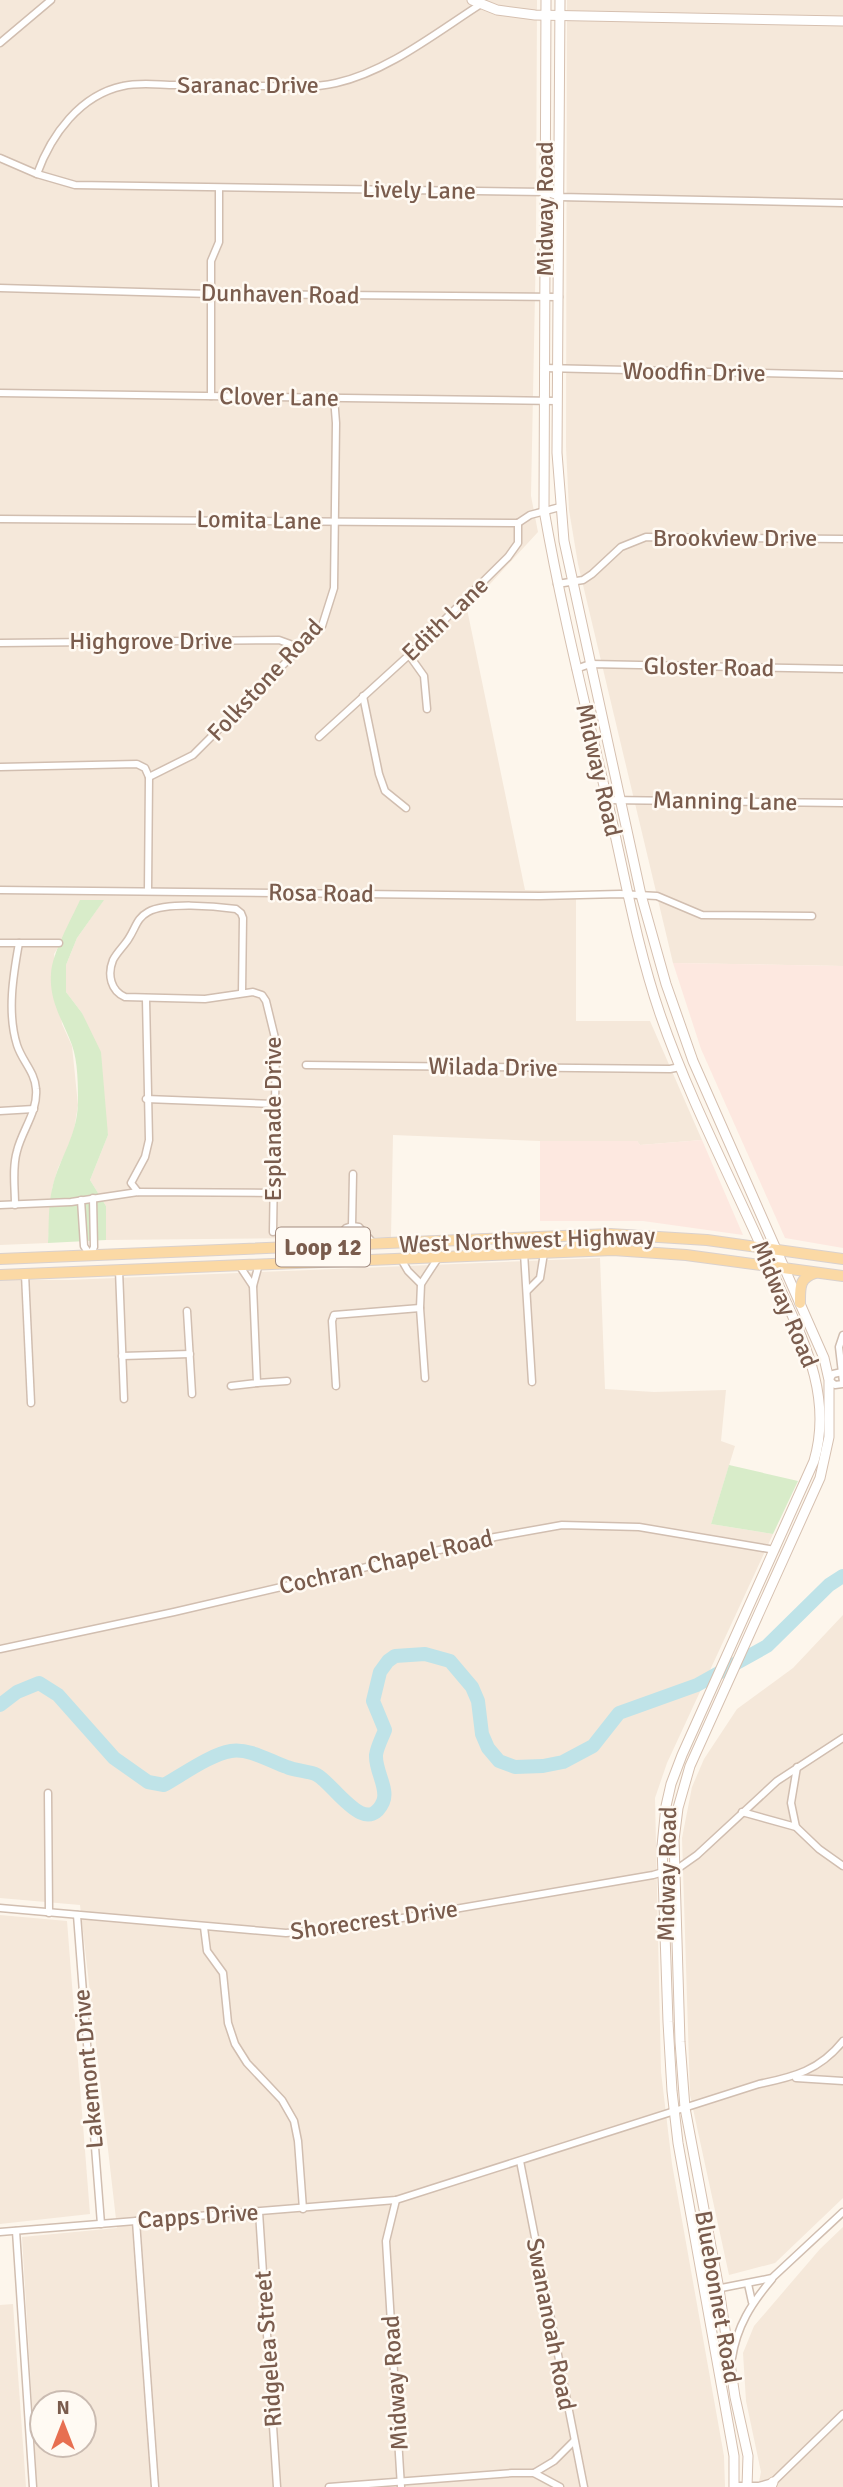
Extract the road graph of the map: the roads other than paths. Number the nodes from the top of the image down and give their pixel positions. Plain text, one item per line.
1 (546, 0) edge
2 (560, 0) edge
3 (48, 1) edge
4 (477, 2) edge
5 (546, 16) junction
6 (560, 16) junction
7 (843, 21) edge
8 (0, 43) edge
9 (0, 158) edge
10 (37, 174) junction
11 (219, 188) junction
12 (545, 192) junction
13 (559, 197) junction
14 (843, 202) edge
15 (0, 288) edge
16 (211, 294) junction
17 (544, 297) junction
18 (559, 297) junction
19 (544, 368) junction
20 (557, 369) junction
21 (843, 375) edge
22 (0, 393) edge
23 (211, 396) junction
24 (334, 397) junction
25 (557, 401) junction
26 (545, 402) junction
27 (560, 507) junction
28 (544, 510) junction
29 (0, 519) edge
30 (335, 521) junction
31 (518, 523) junction
32 (843, 539) edge
33 (574, 580) junction
34 (557, 584) junction
35 (0, 643) edge
36 (299, 650) junction
37 (409, 655) junction
38 (590, 664) junction
39 (576, 669) junction
40 (843, 669) edge
41 (363, 696) junction
42 (427, 709) dead end
43 (319, 737) dead end
44 (0, 766) edge
45 (149, 777) junction
46 (608, 800) junction
47 (621, 800) junction
48 (843, 803) edge
49 (406, 808) dead end
50 (0, 890) edge
51 (148, 890) junction
52 (626, 895) junction
53 (641, 895) junction
54 (812, 916) dead end
55 (0, 943) edge
56 (19, 943) junction
57 (59, 943) dead end
58 (242, 992) junction
59 (146, 999) junction
60 (694, 1061) junction
61 (306, 1065) dead end
62 (680, 1067) junction
63 (146, 1099) junction
64 (274, 1104) junction
65 (34, 1109) junction
66 (0, 1111) edge
67 (727, 1138) junction
68 (713, 1144) junction
69 (353, 1174) dead end
70 (138, 1192) junction
71 (274, 1193) junction
72 (93, 1198) junction
73 (81, 1200) junction
74 (0, 1205) edge
75 (15, 1205) junction
76 (352, 1226) junction
77 (273, 1232) dead end
78 (610, 1234) junction
79 (525, 1238) junction
80 (374, 1245) junction
81 (329, 1246) junction
82 (762, 1248) junction
83 (777, 1250) junction
84 (563, 1252) junction
85 (544, 1253) junction
86 (524, 1254) junction
87 (90, 1255) junction
88 (438, 1258) junction
89 (0, 1259) edge
90 (401, 1259) junction
91 (843, 1259) edge
92 (259, 1264) junction
93 (239, 1265) junction
94 (769, 1266) junction
95 (784, 1268) junction
96 (119, 1270) junction
97 (90, 1271) junction
98 (818, 1272) junction
99 (25, 1274) junction
100 (0, 1275) edge
101 (843, 1276) edge
102 (421, 1284) junction
103 (253, 1286) junction
104 (527, 1291) junction
105 (800, 1303) junction
106 (420, 1308) junction
107 (187, 1311) dead end
108 (843, 1335) edge
109 (190, 1354) junction
110 (122, 1356) junction
111 (842, 1373) edge
112 (425, 1378) dead end
113 (829, 1380) junction
114 (287, 1381) dead end
115 (817, 1381) junction
116 (257, 1382) junction
117 (532, 1382) dead end
118 (843, 1383) edge
119 (336, 1386) dead end
120 (231, 1387) dead end
121 (192, 1394) dead end
122 (124, 1399) dead end
123 (31, 1403) dead end
124 (775, 1550) junction
125 (786, 1554) junction
126 (0, 1648) edge
127 (843, 1738) edge
128 (797, 1767) junction
129 (48, 1793) dead end
130 (742, 1812) junction
131 (796, 1827) junction
132 (843, 1866) edge
133 (674, 1869) junction
134 (663, 1872) junction
135 (0, 1908) edge
136 (49, 1913) junction
137 (77, 1915) junction
138 (204, 1927) junction
139 (843, 2041) edge
140 (792, 2077) junction
141 (843, 2081) edge
142 (685, 2108) junction
143 (674, 2111) junction
144 (520, 2161) junction
145 (396, 2200) junction
146 (303, 2209) junction
147 (259, 2212) junction
148 (843, 2212) edge
149 (136, 2221) junction
150 (101, 2224) junction
151 (16, 2231) junction
152 (0, 2232) edge
153 (772, 2278) junction
154 (748, 2284) junction
155 (719, 2289) junction
156 (706, 2291) junction
157 (752, 2302) junction
158 (730, 2367) junction
159 (843, 2415) edge
160 (574, 2441) junction
161 (534, 2473) junction
162 (401, 2484) edge
163 (772, 2484) edge
164 (734, 2486) edge
165 (747, 2486) edge
166 (33, 2487) edge
167 (155, 2487) edge
168 (277, 2487) edge
169 (329, 2487) edge
170 (560, 2487) edge
171 (584, 2487) edge

1 - 5 main road, Midway Road
2 - 6 main road, Midway Road
3 - 8 street
4 - 5 main road
4 - 10 street, Saranac Drive
5 - 6 main road
5 - 12 main road, Midway Road
6 - 7 main road
6 - 13 main road, Midway Road
9 - 10 street, Lively Lane
10 - 11 street, Lively Lane
11 - 12 street, Lively Lane
11 - 16 street
12 - 13 street, Lively Lane
12 - 17 main road, Midway Road
13 - 14 street, Lively Lane
13 - 18 main road, Midway Road
15 - 16 street, Dunhaven Road
16 - 17 street, Dunhaven Road
16 - 23 street
17 - 18 street, Dunhaven Road
17 - 19 main road, Midway Road
18 - 20 main road, Midway Road
19 - 20 street, Woodfin Drive
19 - 26 main road, Midway Road
20 - 21 street, Woodfin Drive
20 - 25 main road, Midway Road
22 - 23 street, Clover Lane
23 - 24 street, Clover Lane
24 - 26 street, Clover Lane
24 - 30 street, Folkstone Road
25 - 26 street, Clover Lane
25 - 27 main road, Midway Road
26 - 28 main road, Midway Road
27 - 28 street
27 - 33 main road, Midway Road
28 - 31 street
28 - 34 main road, Midway Road
29 - 30 street, Lomita Lane
30 - 31 street, Lomita Lane
30 - 36 street, Folkstone Road
31 - 37 street, Edith Lane
32 - 33 street, Brookview Drive
33 - 34 street, Brookview Drive
33 - 38 main road, Midway Road
34 - 39 main road, Midway Road
35 - 36 street, Highgrove Drive
36 - 45 street, Folkstone Road
37 - 41 street, Edith Lane
37 - 42 street
38 - 39 street, Gloster Road
38 - 40 street, Gloster Road
38 - 47 main road, Midway Road
39 - 46 main road, Midway Road
41 - 43 street, Edith Lane
41 - 49 street
44 - 45 street
45 - 51 street
46 - 47 street, Manning Lane
46 - 52 main road, Midway Road
47 - 48 street, Manning Lane
47 - 53 main road, Midway Road
50 - 51 street, Rosa Road
51 - 52 street, Rosa Road
52 - 53 street, Rosa Road
52 - 62 main road, Midway Road
53 - 54 street, Rosa Road
53 - 60 main road, Midway Road
55 - 56 street
56 - 57 street
56 - 65 street
58 - 59 street
58 - 59 street
58 - 64 street, Esplanade Drive
59 - 63 street
60 - 62 main road
60 - 67 main road, Midway Road
61 - 62 street, Wilada Drive
62 - 68 main road, Midway Road
63 - 64 street
63 - 70 street
64 - 71 street, Esplanade Drive
65 - 66 street
65 - 75 street
67 - 68 main road
67 - 83 main road, Midway Road
68 - 82 main road, Midway Road
69 - 76 street
70 - 71 street
70 - 72 street
71 - 77 street, Esplanade Drive
72 - 73 street
72 - 87 street
73 - 75 street
73 - 87 street
74 - 75 street
76 - 80 street
76 - 81 street
78 - 79 main road, West Northwest Highway / Loop 12
78 - 82 main road, West Northwest Highway / Loop 12
78 - 84 main road
79 - 80 main road, West Northwest Highway / Loop 12
79 - 86 main road
80 - 81 main road, West Northwest Highway / Loop 12
81 - 87 main road, West Northwest Highway / Loop 12
82 - 83 main road, West Northwest Highway / Loop 12
82 - 94 main road, Midway Road
83 - 91 main road, West Northwest Highway / Loop 12
83 - 95 main road, Midway Road
84 - 85 main road, West Northwest Highway / Loop 12
84 - 94 main road, West Northwest Highway / Loop 12
85 - 86 main road, West Northwest Highway / Loop 12
85 - 104 street
86 - 88 main road, West Northwest Highway / Loop 12
86 - 104 street
87 - 89 main road, West Northwest Highway / Loop 12
87 - 97 main road
88 - 90 main road, West Northwest Highway / Loop 12
88 - 102 street
90 - 92 main road, West Northwest Highway / Loop 12
90 - 102 street
92 - 93 main road, West Northwest Highway / Loop 12
92 - 103 street
93 - 96 main road, West Northwest Highway / Loop 12
93 - 103 street
94 - 95 main road, West Northwest Highway / Loop 12
94 - 115 main road, Midway Road
95 - 98 main road, West Northwest Highway / Loop 12
95 - 105 main road, Midway Road
96 - 97 main road, West Northwest Highway / Loop 12
96 - 110 street
97 - 99 main road, West Northwest Highway / Loop 12
98 - 101 main road, West Northwest Highway / Loop 12
98 - 105 main road
99 - 100 main road, West Northwest Highway / Loop 12
99 - 123 street
102 - 106 street
103 - 116 street
104 - 117 street
105 - 113 main road, Midway Road
106 - 112 street
106 - 119 street
107 - 109 street
108 - 111 street
109 - 110 street
109 - 121 street
110 - 122 street
111 - 113 street
111 - 118 street
113 - 115 main road
113 - 118 street
113 - 125 main road, Midway Road
114 - 116 street
115 - 124 main road, Midway Road
116 - 120 street
124 - 125 main road
124 - 126 street, Cochran Chapel Road
124 - 134 main road, Midway Road
125 - 133 main road, Midway Road
127 - 128 street, Shorecrest Drive
128 - 130 street, Shorecrest Drive
128 - 131 street
129 - 136 street
130 - 131 street
130 - 133 street, Shorecrest Drive
131 - 132 street
133 - 134 street, Shorecrest Drive
133 - 142 main road, Midway Road
134 - 138 street, Shorecrest Drive
134 - 143 main road, Midway Road
135 - 136 street, Shorecrest Drive
136 - 137 street, Shorecrest Drive
137 - 138 street, Shorecrest Drive
137 - 150 street, Lakemont Drive
138 - 146 street
139 - 140 street
140 - 141 street
140 - 142 street
142 - 143 street
142 - 155 main road, Bluebonnet Road
143 - 144 street
143 - 156 main road, Bluebonnet Road
144 - 145 street
144 - 160 street, Swananoah Road
145 - 146 street, Capps Drive
145 - 162 street, Midway Road
146 - 147 street, Capps Drive
147 - 149 street, Capps Drive
147 - 168 street, Ridgelea Street
148 - 153 street
149 - 150 street, Capps Drive
149 - 167 street
150 - 151 street, Capps Drive
151 - 152 street, Capps Drive
151 - 166 street
153 - 154 street
153 - 157 street
154 - 155 street
154 - 157 street
155 - 156 street
155 - 158 main road, Bluebonnet Road
156 - 164 main road, Bluebonnet Road
157 - 158 street
158 - 165 main road, Bluebonnet Road
159 - 163 street
160 - 161 street
160 - 171 street, Swananoah Road
161 - 162 street
161 - 170 street
162 - 169 street
163 - 165 street
164 - 165 street

